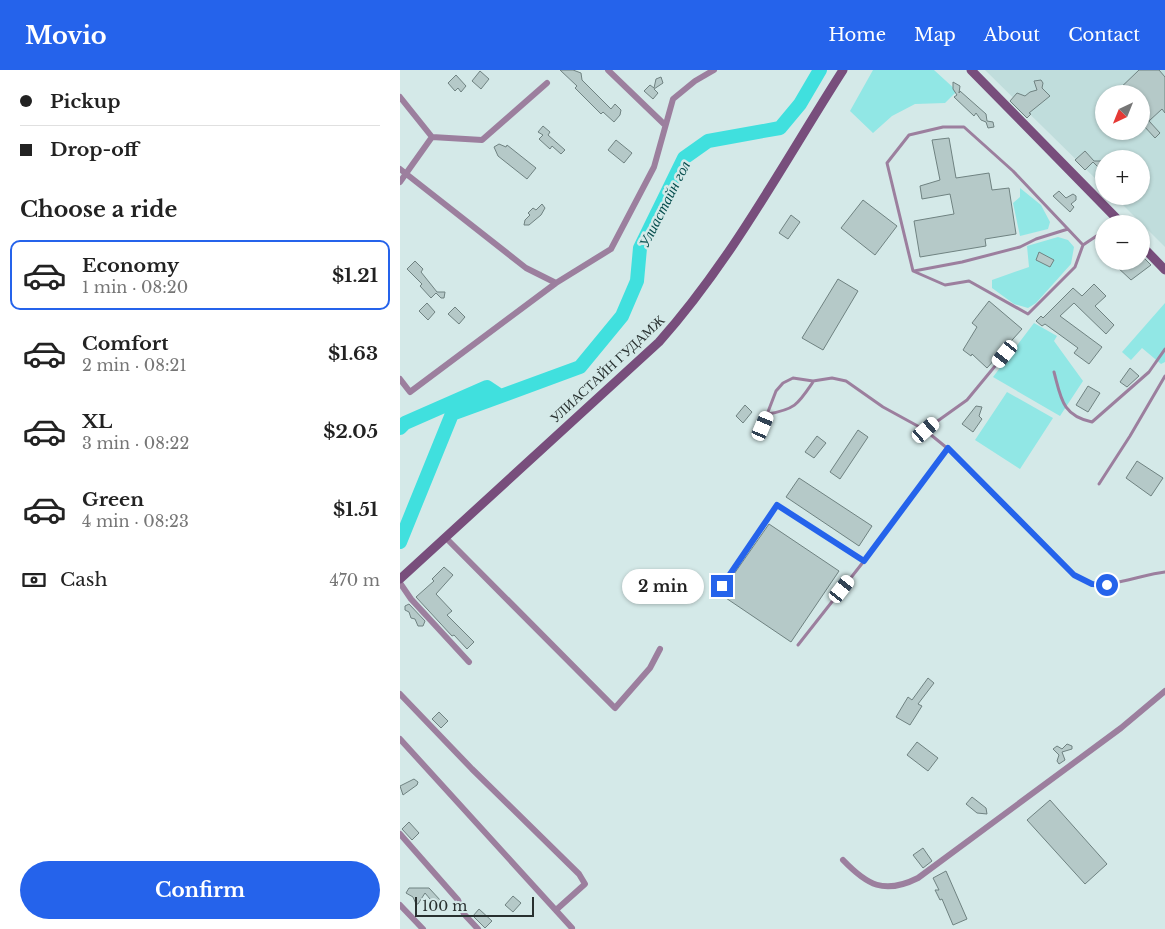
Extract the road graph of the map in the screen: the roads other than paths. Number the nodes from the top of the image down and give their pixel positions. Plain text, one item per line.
1 (608, 70) edge
2 (714, 70) edge
3 (843, 70) edge
4 (971, 70) edge
5 (547, 83) dead end
6 (400, 97) edge
7 (664, 125) junction
8 (432, 137) junction
9 (400, 169) edge
10 (406, 174) junction
11 (400, 182) edge
12 (1110, 215) edge
13 (1068, 229) junction
14 (1095, 237) edge
15 (1083, 245) junction
16 (1150, 254) edge
17 (1165, 270) edge
18 (913, 271) junction
19 (556, 283) junction
20 (1165, 349) edge
21 (1005, 354) dead end
22 (1054, 372) dead end
23 (1165, 376) edge
24 (400, 378) edge
25 (813, 381) junction
26 (768, 414) junction
27 (926, 430) junction
28 (758, 438) dead end
29 (948, 448) junction
30 (1099, 484) dead end
31 (444, 537) junction
32 (864, 561) junction
33 (1165, 572) edge
34 (400, 579) edge
35 (400, 583) edge
36 (722, 586) dead end
37 (798, 645) dead end
38 (660, 650) dead end
39 (469, 662) dead end
40 (1165, 690) edge
41 (400, 694) edge
42 (400, 739) edge
43 (400, 834) edge
44 (843, 860) dead end
45 (400, 906) edge
46 (556, 910) junction
47 (572, 928) dead end
48 (423, 929) edge
49 (478, 929) edge

1 - 7 street
2 - 7 street
3 - 31 main road, УЛИАСТАЙН ГУДАМЖ
4 - 12 main road
5 - 8 street
6 - 8 street
7 - 19 street
8 - 10 street
9 - 10 street
10 - 11 street
10 - 19 street
13 - 15 lane
13 - 18 lane
13 - 18 lane
14 - 15 lane
15 - 18 lane
16 - 17 main road
19 - 24 street
20 - 22 lane
21 - 27 lane
23 - 30 lane
25 - 26 lane
25 - 26 lane
25 - 27 lane
26 - 28 lane
27 - 29 lane
29 - 32 lane
29 - 33 lane
31 - 34 main road, УЛИАСТАЙН ГУДАМЖ
31 - 38 street
32 - 36 lane
32 - 37 lane
35 - 39 street
40 - 44 street
41 - 46 street
42 - 46 street
43 - 49 street
45 - 48 street
46 - 47 street

